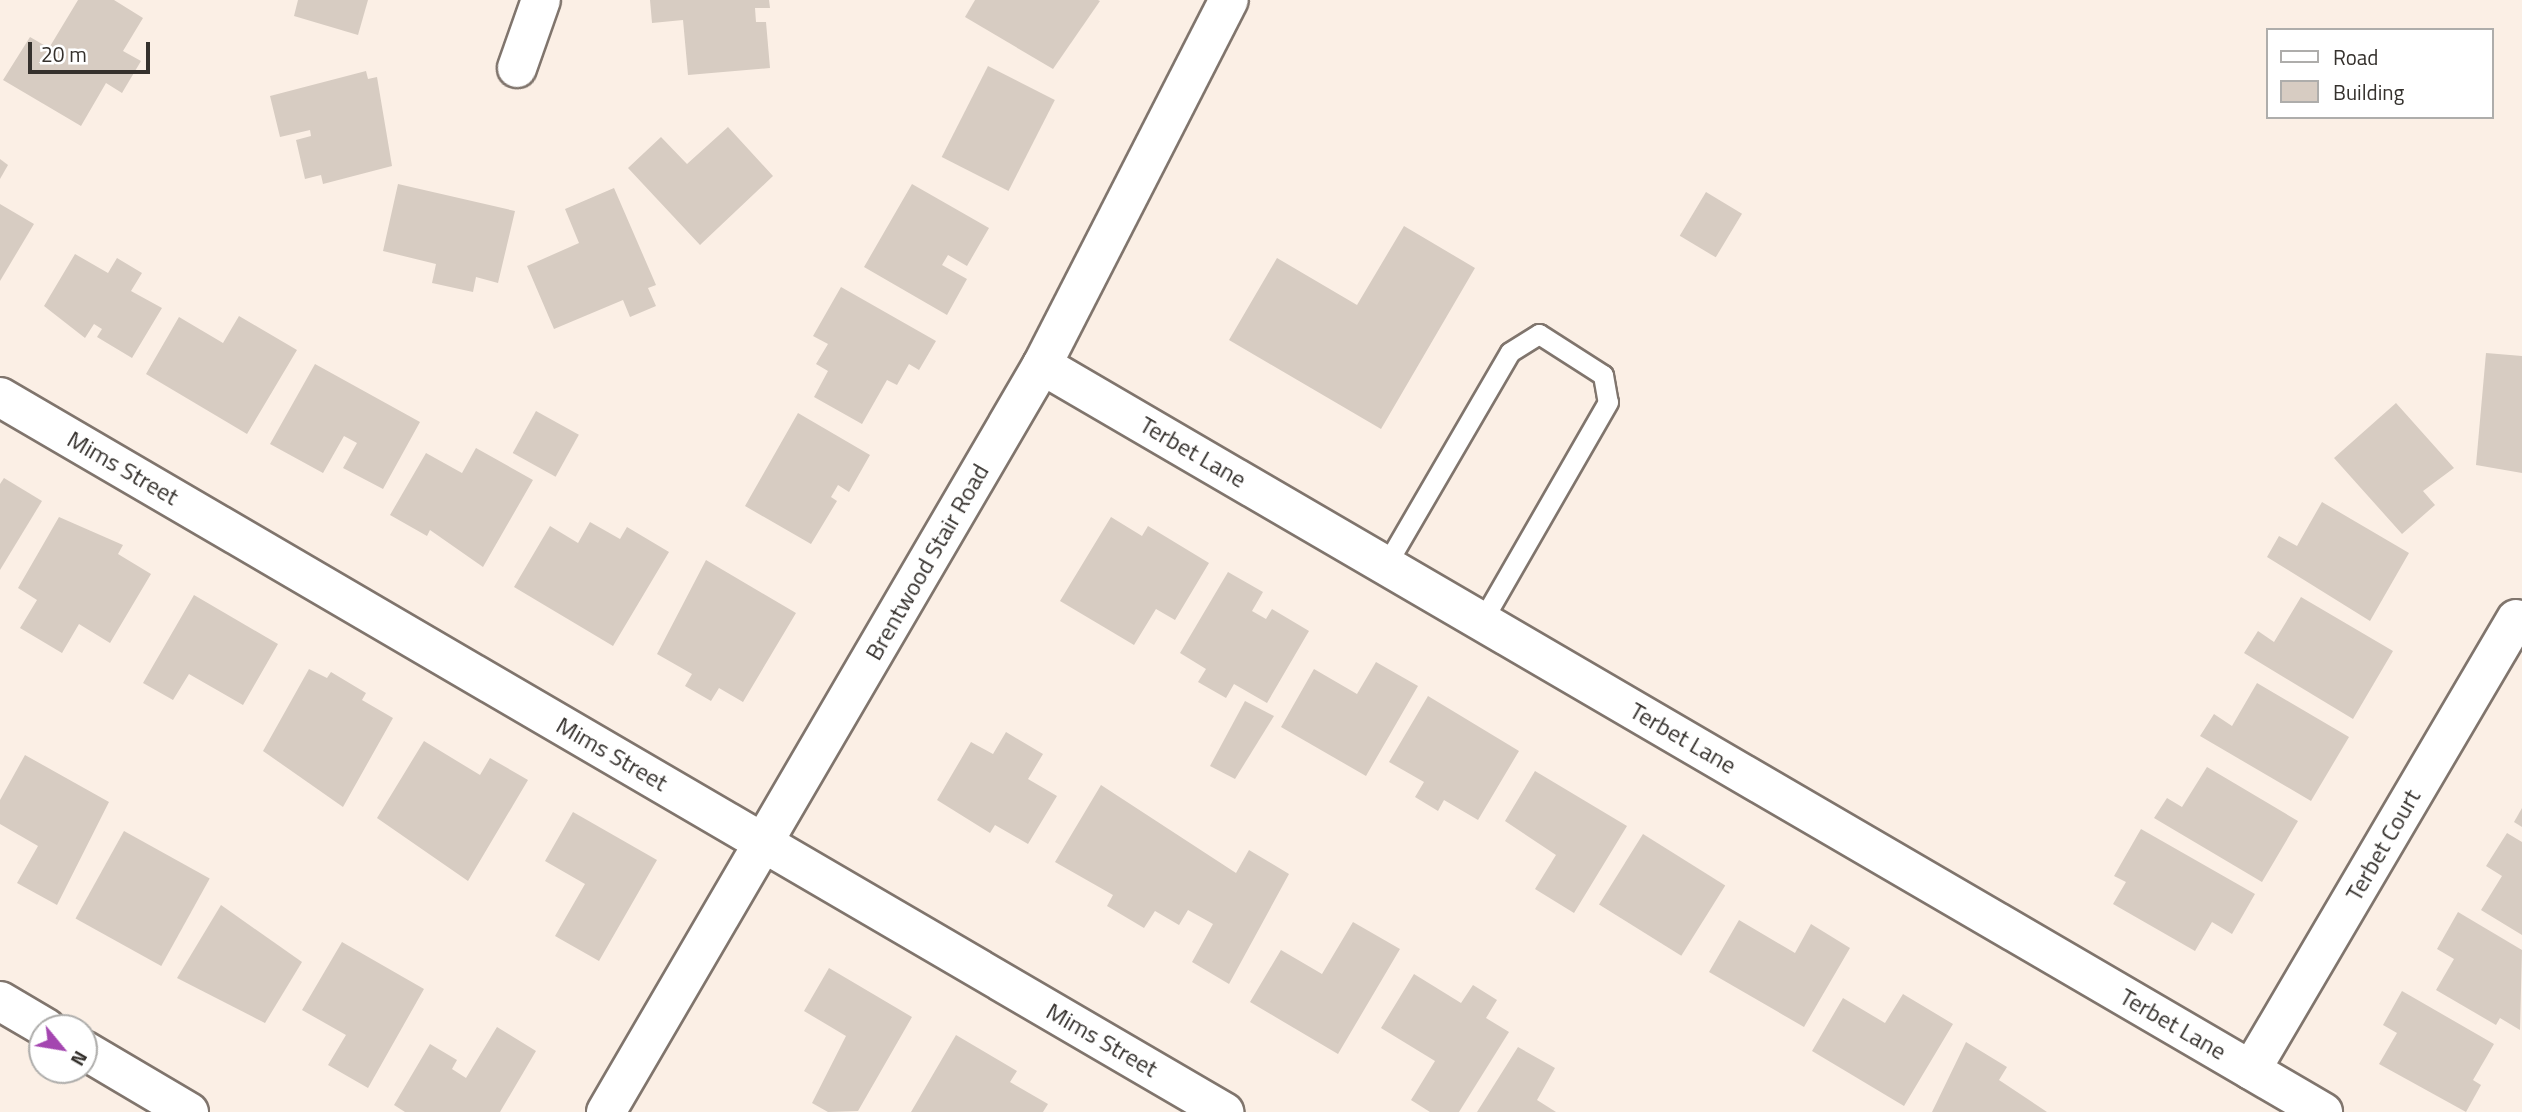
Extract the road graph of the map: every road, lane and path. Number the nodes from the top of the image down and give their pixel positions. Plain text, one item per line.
1 (541, 0) edge
2 (1228, 0) edge
3 (517, 68) dead end
4 (1042, 365) junction
5 (0, 397) edge
6 (1386, 565) junction
7 (2516, 620) dead end
8 (1482, 621) junction
9 (763, 842) junction
10 (0, 1001) edge
11 (28, 1017) edge
12 (98, 1058) edge
13 (2251, 1070) junction
14 (189, 1112) edge
15 (606, 1112) edge
16 (1224, 1112) edge
17 (2323, 1112) edge

1 - 3 street
2 - 4 street, Brentwood Stair Road
4 - 6 street, Terbet Lane
4 - 9 street, Brentwood Stair Road
5 - 9 street, Mims Street
6 - 8 street, Terbet Lane
6 - 8 lane
7 - 13 street, Terbet Court
8 - 13 street, Terbet Lane
9 - 15 street, Brentwood Stair Road
9 - 16 street, Mims Street
10 - 11 street
12 - 14 street
13 - 17 street, Terbet Lane

